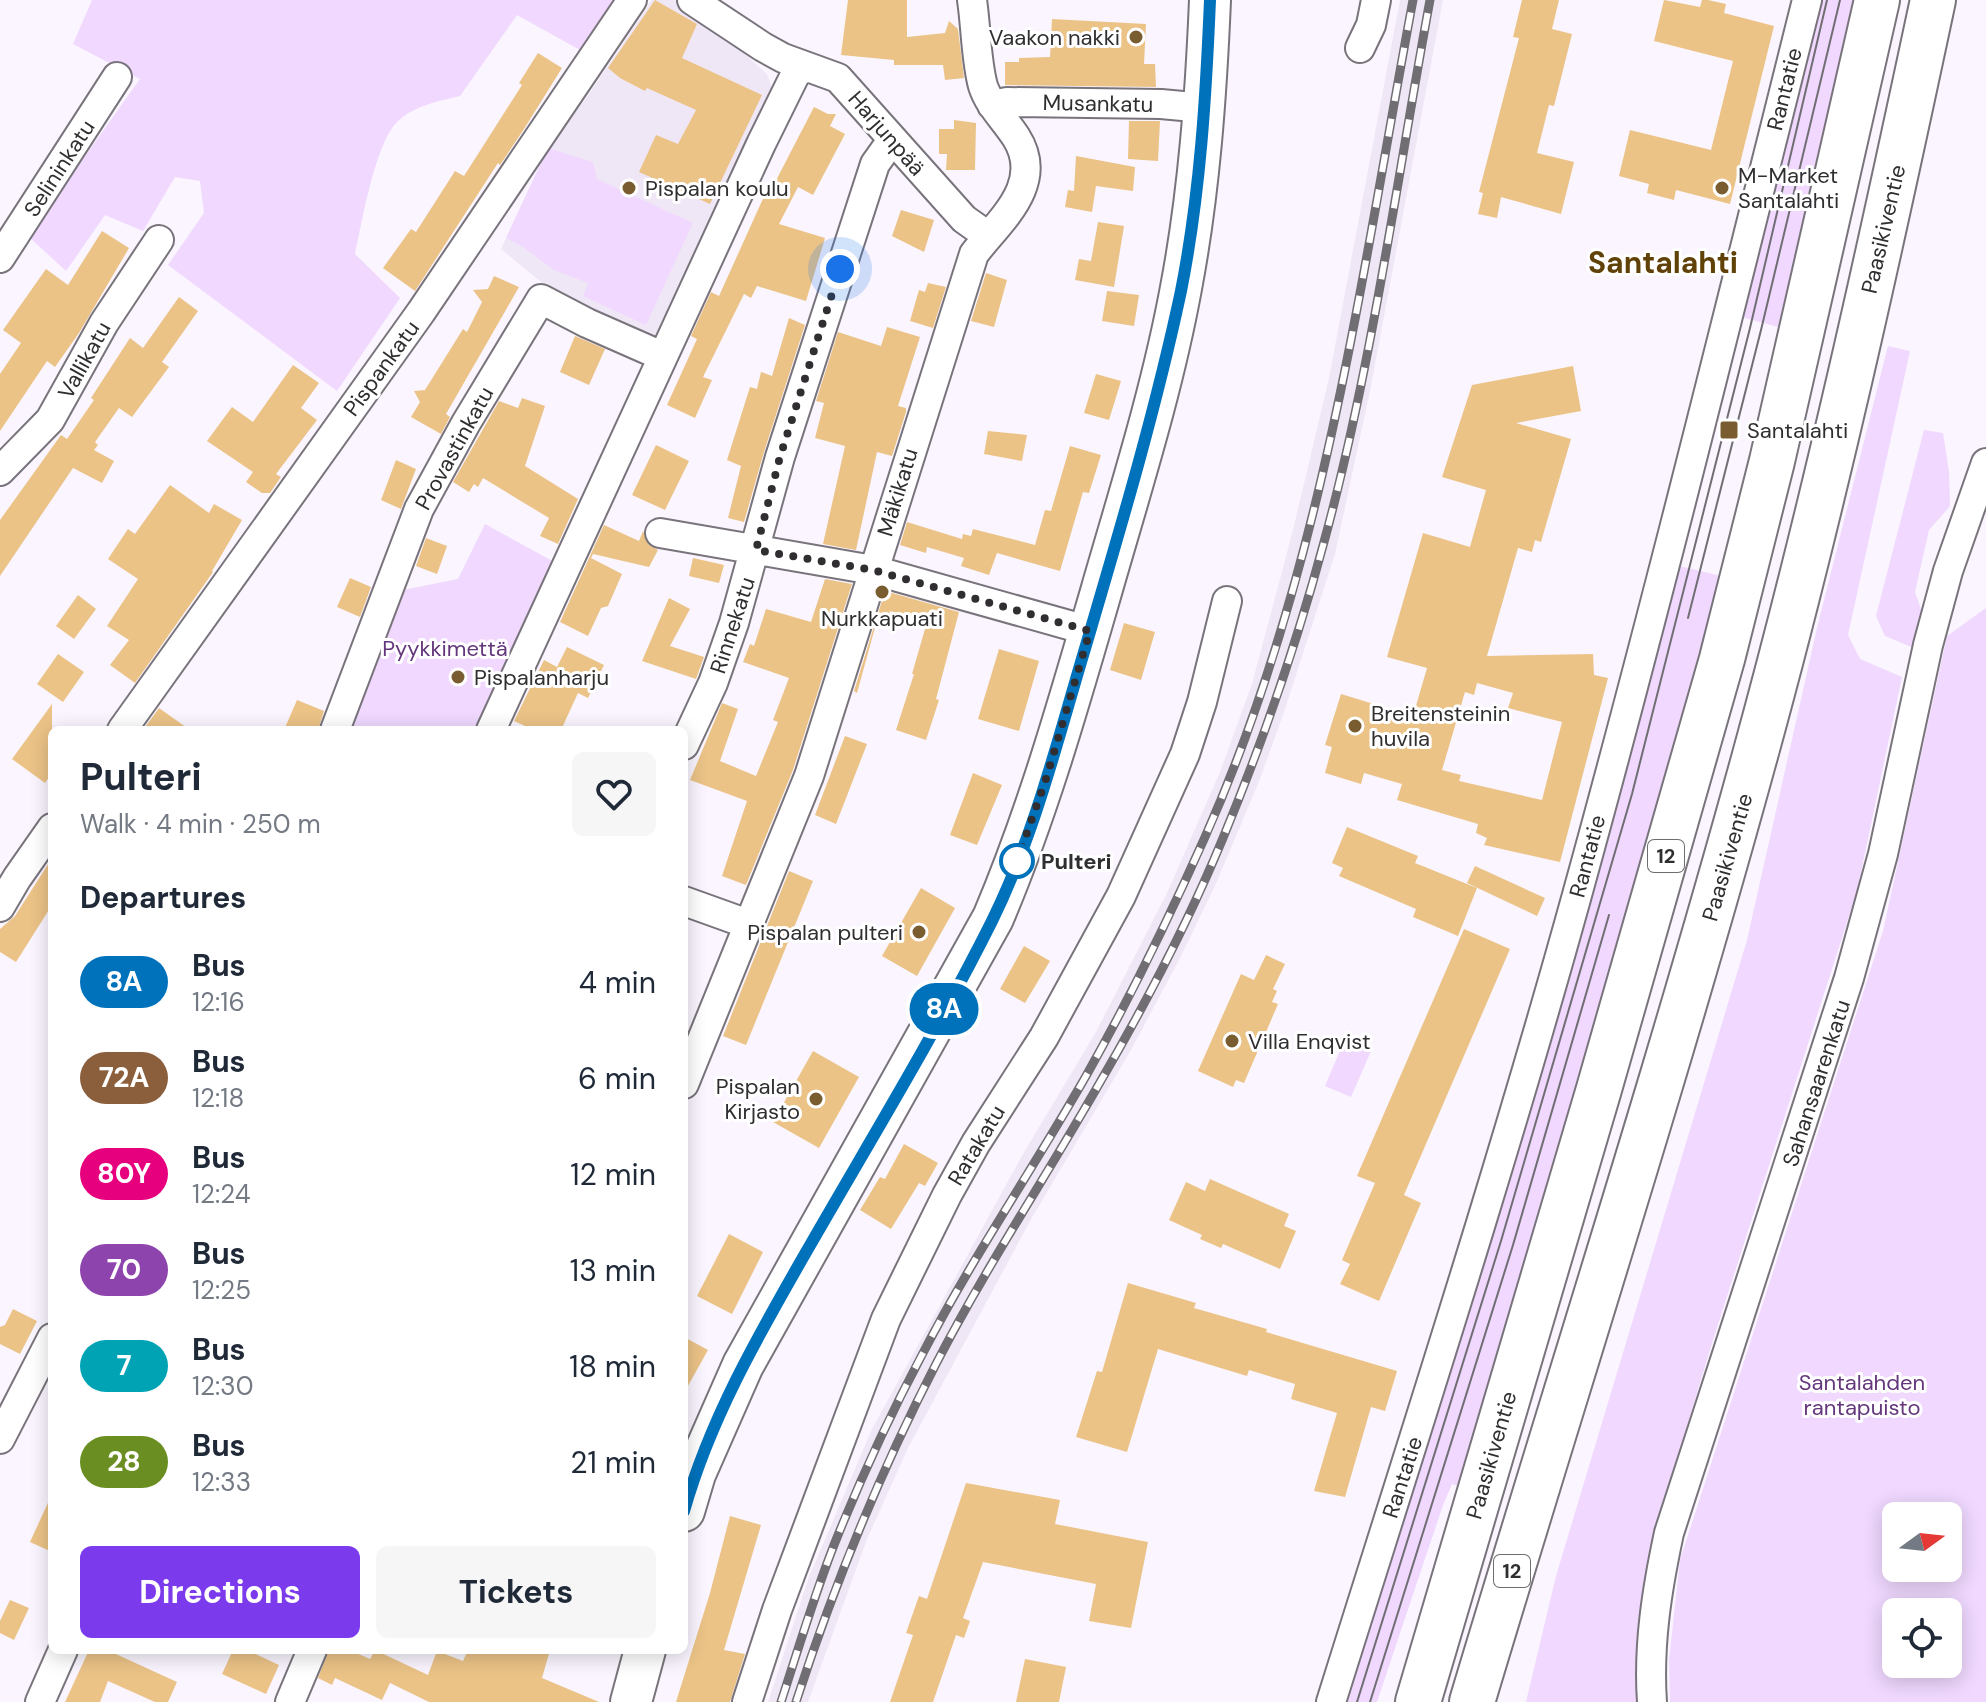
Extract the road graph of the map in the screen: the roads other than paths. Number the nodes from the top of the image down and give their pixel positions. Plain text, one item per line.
1 (632, 0) edge
2 (692, 0) edge
3 (972, 0) edge
4 (1210, 0) edge
5 (1376, 0) edge
6 (1807, 0) edge
7 (1877, 0) edge
8 (1933, 0) edge
9 (1360, 48) dead end
10 (804, 66) junction
11 (117, 77) dead end
12 (992, 105) junction
13 (1204, 108) junction
14 (892, 140) junction
15 (988, 236) junction
16 (159, 240) dead end
17 (0, 258) edge
18 (662, 356) junction
19 (1986, 463) edge
20 (0, 471) edge
21 (660, 533) dead end
22 (756, 550) junction
23 (873, 570) junction
24 (1227, 601) dead end
25 (1090, 631) junction
26 (125, 726) edge
27 (337, 726) edge
28 (493, 726) edge
29 (688, 736) edge
30 (48, 832) edge
31 (8, 872) edge
32 (688, 902) edge
33 (0, 907) edge
34 (748, 924) junction
35 (688, 1074) edge
36 (48, 1346) edge
37 (0, 1439) edge
38 (1553, 1441) junction
39 (688, 1498) edge
40 (61, 1654) edge
41 (310, 1654) edge
42 (644, 1654) edge
43 (40, 1702) edge
44 (290, 1702) edge
45 (631, 1702) edge
46 (747, 1702) edge
47 (1331, 1702) edge
48 (1418, 1702) edge
49 (1472, 1702) edge
50 (1505, 1702) edge
51 (1652, 1702) edge

1 - 26 street, Pispankatu
2 - 10 street, Harjunpää
3 - 12 street, Mäkikatu
4 - 13 main road
5 - 9 street
6 - 47 street, Rantatie
7 - 48 highway, Paasikiventie / 12
8 - 38 highway, Paasikiventie / 12
10 - 14 street, Harjunpää
10 - 18 street
11 - 17 street, Selininkatu
12 - 13 street, Musankatu
12 - 15 street, Mäkikatu
13 - 25 main road
14 - 15 street, Harjunpää
14 - 22 street, Rinnekatu
15 - 23 street, Mäkikatu
16 - 20 street, Vallikatu
18 - 27 street, Provastinkatu
18 - 28 street
19 - 51 street, Sahansaarenkatu
21 - 22 street
22 - 23 street
22 - 29 street, Rinnekatu
23 - 25 street
23 - 34 street, Mäkikatu
24 - 46 street, Ratakatu
25 - 39 main road
30 - 31 street
31 - 33 street
32 - 34 street
34 - 35 street, Mäkikatu
36 - 37 street
38 - 49 highway, Paasikiventie / 12
38 - 50 highway
40 - 43 street
41 - 44 street
42 - 45 main road

